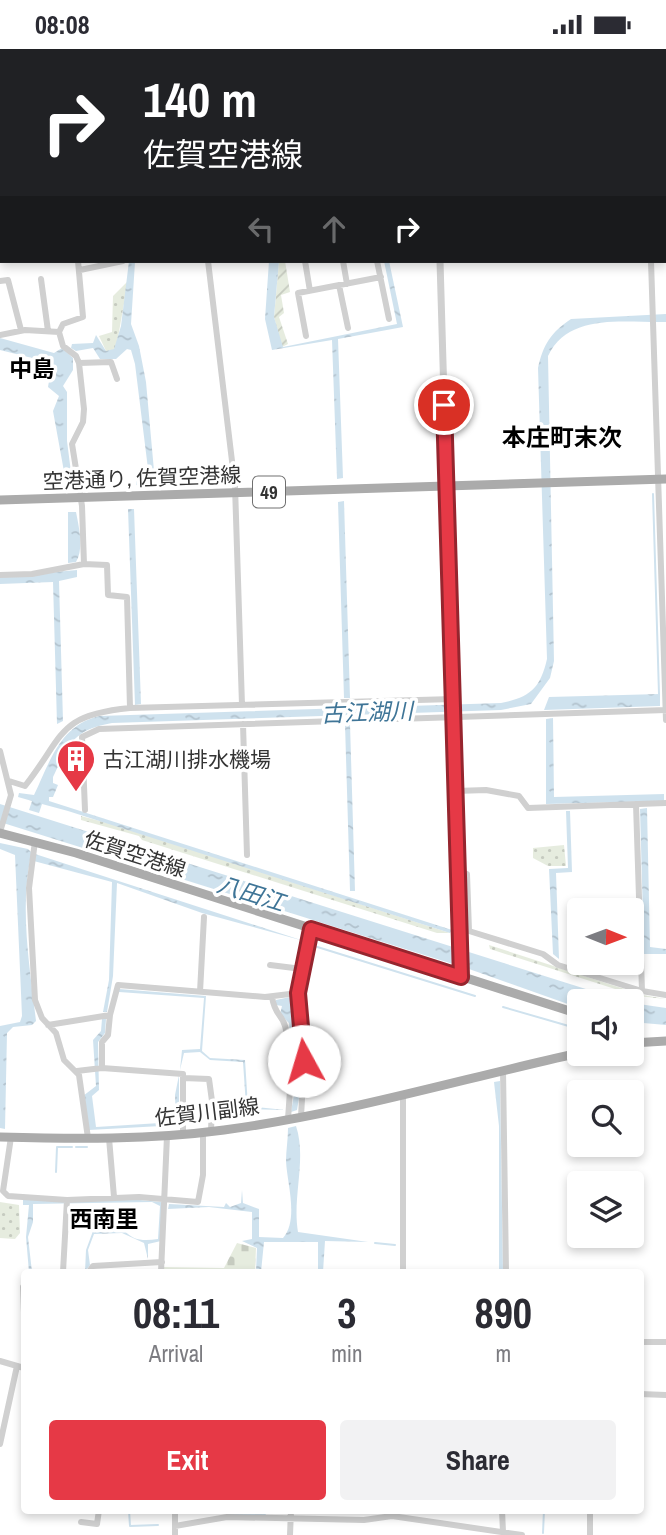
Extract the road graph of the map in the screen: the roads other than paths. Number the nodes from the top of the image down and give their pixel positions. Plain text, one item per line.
1 (78, 263) edge
2 (113, 263) edge
3 (208, 263) edge
4 (305, 263) edge
5 (343, 263) edge
6 (377, 263) edge
7 (440, 263) edge
8 (651, 263) edge
9 (80, 270) junction
10 (380, 278) junction
11 (0, 281) edge
12 (42, 282) dead end
13 (347, 284) junction
14 (339, 285) junction
15 (310, 291) junction
16 (389, 319) dead end
17 (348, 328) dead end
18 (20, 330) junction
19 (48, 331) junction
20 (59, 332) junction
21 (0, 335) edge
22 (306, 336) dead end
23 (79, 363) junction
24 (117, 379) dead end
25 (662, 479) edge
26 (447, 487) junction
27 (236, 493) junction
28 (80, 499) junction
29 (0, 500) edge
30 (84, 564) junction
31 (0, 575) edge
32 (454, 699) junction
33 (242, 705) junction
34 (130, 708) junction
35 (666, 710) edge
36 (454, 717) junction
37 (666, 720) edge
38 (243, 724) junction
39 (0, 751) edge
40 (9, 781) junction
41 (456, 791) junction
42 (666, 803) edge
43 (636, 804) junction
44 (85, 810) dead end
45 (1, 831) edge
46 (34, 846) junction
47 (247, 855) dead end
48 (459, 871) junction
49 (204, 917) dead end
50 (311, 929) junction
51 (460, 939) joint
52 (270, 965) dead end
53 (302, 969) junction
54 (461, 977) junction
55 (636, 989) edge
56 (642, 989) edge
57 (644, 991) edge
58 (200, 992) junction
59 (298, 993) junction
60 (666, 995) edge
61 (272, 997) junction
62 (567, 1010) edge
63 (110, 1015) junction
64 (48, 1025) junction
65 (666, 1041) edge
66 (644, 1042) edge
67 (567, 1056) edge
68 (103, 1068) junction
69 (503, 1070) junction
70 (77, 1071) junction
71 (183, 1078) junction
72 (403, 1095) junction
73 (301, 1117) junction
74 (288, 1119) junction
75 (207, 1132) junction
76 (183, 1135) junction
77 (167, 1136) junction
78 (0, 1137) edge
79 (11, 1137) junction
80 (88, 1138) junction
81 (109, 1138) junction
82 (114, 1196) junction
83 (165, 1199) junction
84 (198, 1202) junction
85 (67, 1203) junction
86 (207, 1204) dead end
87 (162, 1262) junction
88 (63, 1269) edge
89 (91, 1269) edge
90 (161, 1269) edge
91 (402, 1269) edge
92 (506, 1269) edge
93 (644, 1342) edge
94 (666, 1342) edge
95 (0, 1361) edge
96 (16, 1366) junction
97 (21, 1367) edge
98 (644, 1394) edge
99 (666, 1395) edge
100 (0, 1444) edge
101 (98, 1514) edge
102 (175, 1514) edge
103 (291, 1514) edge
104 (388, 1514) edge
105 (398, 1514) edge
106 (502, 1514) edge
107 (590, 1514) edge
108 (291, 1518) junction
109 (81, 1523) dead end
110 (175, 1525) junction
111 (458, 1525) junction
112 (503, 1532) junction
113 (175, 1535) edge
114 (290, 1535) edge
115 (458, 1535) edge
116 (522, 1535) edge
117 (590, 1535) edge

1 - 9 street
2 - 9 street
3 - 27 street
4 - 15 street
5 - 13 street
6 - 10 street
7 - 26 street
8 - 25 street
9 - 20 street
10 - 13 street
10 - 16 street
11 - 18 street
12 - 19 street
13 - 14 street
14 - 15 street
14 - 17 street
15 - 22 street
18 - 19 street
18 - 21 street
19 - 20 street
20 - 23 street
23 - 24 street
23 - 28 street
25 - 26 main road, 空港通り, 佐賀空港線 / 49
25 - 35 street
26 - 27 main road, 空港通り, 佐賀空港線 / 49
26 - 32 street
27 - 28 main road, 空港通り, 佐賀空港線 / 49
27 - 33 street
28 - 29 main road, 空港通り, 佐賀空港線 / 49
28 - 30 street
30 - 31 street
30 - 34 street
32 - 33 street
32 - 36 street
33 - 34 street
34 - 40 street
35 - 36 street
35 - 37 street
36 - 38 street
36 - 41 street
38 - 44 street
38 - 47 street
39 - 40 street
40 - 45 street
41 - 43 street
41 - 48 street
42 - 43 street
43 - 56 street
45 - 46 main road, 佐賀空港線
46 - 50 main road, 佐賀空港線
46 - 64 street
48 - 51 street
48 - 55 street
49 - 58 street
50 - 53 street
50 - 54 main road, 佐賀空港線
51 - 54 street
52 - 53 street
53 - 59 street
54 - 62 main road, 佐賀空港線
57 - 60 street
58 - 61 street
58 - 63 street
59 - 61 street
59 - 73 street
61 - 74 street
63 - 64 street
63 - 68 street
64 - 70 street
65 - 66 main road
67 - 69 main road, 佐賀川副線
68 - 70 street
68 - 71 street
69 - 72 main road, 佐賀川副線
69 - 92 street
70 - 80 street
71 - 75 street
71 - 76 street
72 - 73 main road, 佐賀川副線
72 - 91 street
73 - 74 main road, 佐賀川副線
74 - 75 main road, 佐賀川副線
75 - 76 main road, 佐賀川副線
75 - 84 street
76 - 77 main road, 佐賀川副線
77 - 81 main road, 佐賀川副線
77 - 83 street
78 - 79 main road, 佐賀川副線
79 - 80 main road, 佐賀川副線
79 - 85 street
80 - 81 main road, 佐賀川副線
81 - 82 street
82 - 83 street
82 - 85 street
83 - 84 street
83 - 87 street
84 - 86 street
85 - 88 street
87 - 89 street
87 - 90 street
93 - 94 street
95 - 96 street
96 - 97 street
96 - 100 street
98 - 99 street
101 - 109 street
102 - 110 street
103 - 108 street
104 - 108 street
105 - 111 street
106 - 112 street
107 - 117 street
108 - 110 street
108 - 114 street
110 - 113 street
111 - 112 street
111 - 115 street
112 - 116 street

